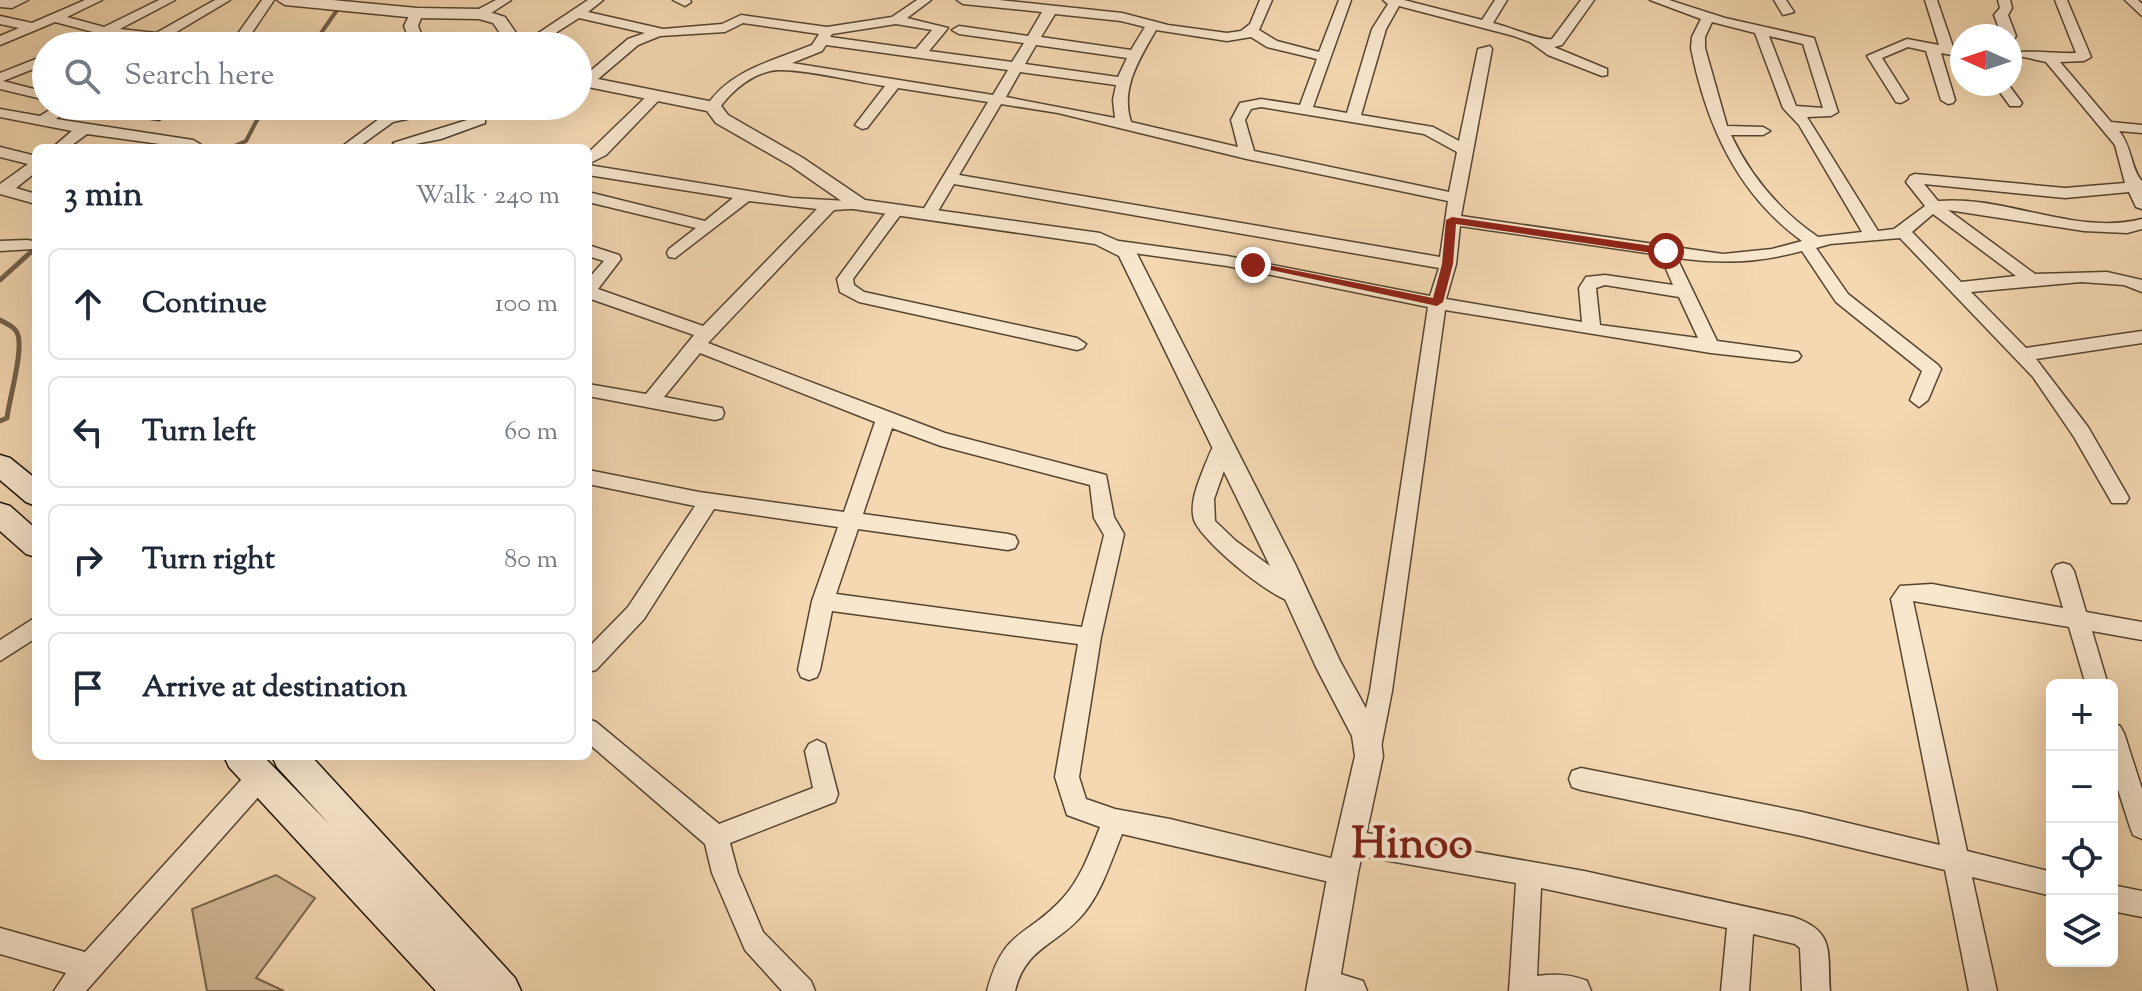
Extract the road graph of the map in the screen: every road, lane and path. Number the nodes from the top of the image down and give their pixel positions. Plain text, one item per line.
1 (22, 0) edge
2 (169, 0) edge
3 (224, 0) edge
4 (268, 0) edge
5 (285, 0) edge
6 (505, 0) edge
7 (597, 0) edge
8 (925, 0) edge
9 (963, 0) edge
10 (1090, 0) edge
11 (1266, 0) edge
12 (1345, 0) edge
13 (1501, 0) edge
14 (1588, 0) edge
15 (1656, 0) edge
16 (1931, 0) edge
17 (2004, 0) edge
18 (2061, 0) edge
19 (2131, 0) edge
20 (89, 1) edge
21 (321, 2) edge
22 (1399, 2) edge
23 (0, 3) edge
24 (1675, 3) edge
25 (1049, 12) junction
26 (2142, 12) edge
27 (417, 13) junction
28 (576, 13) junction
29 (480, 14) junction
30 (1081, 14) junction
31 (54, 18) junction
32 (1708, 18) junction
33 (0, 20) edge
34 (896, 20) junction
35 (1486, 24) junction
36 (2004, 24) edge
37 (1152, 26) junction
38 (33, 27) junction
39 (1760, 29) junction
40 (959, 30) dead end
41 (1250, 31) junction
42 (108, 32) joint
43 (167, 32) edge
44 (246, 32) edge
45 (413, 32) edge
46 (507, 32) edge
47 (547, 32) edge
48 (656, 33) junction
49 (984, 34) junction
50 (825, 36) junction
51 (1, 40) edge
52 (1032, 40) junction
53 (1543, 45) junction
54 (1932, 47) junction
55 (1485, 49) dead end
56 (1947, 50) junction
57 (1950, 51) edge
58 (920, 53) junction
59 (1137, 55) junction
60 (2022, 55) edge
61 (1323, 57) junction
62 (969, 59) junction
63 (2050, 59) junction
64 (776, 65) junction
65 (1016, 68) junction
66 (32, 69) edge
67 (1602, 72) dead end
68 (592, 73) edge
69 (0, 78) edge
70 (1124, 82) junction
71 (592, 83) edge
72 (894, 84) junction
73 (0, 85) edge
74 (32, 93) edge
75 (2010, 96) edge
76 (654, 97) junction
77 (994, 99) junction
78 (1901, 99) dead end
79 (1948, 100) dead end
80 (2015, 103) dead end
81 (713, 107) junction
82 (1305, 110) junction
83 (1796, 113) junction
84 (8, 115) edge
85 (1353, 116) junction
86 (44, 120) edge
87 (386, 120) edge
88 (400, 120) edge
89 (480, 120) dead end
90 (41, 122) junction
91 (862, 125) dead end
92 (0, 126) edge
93 (1125, 126) junction
94 (2108, 126) junction
95 (85, 128) junction
96 (2142, 129) edge
97 (1721, 130) junction
98 (1763, 131) dead end
99 (360, 136) junction
100 (64, 144) edge
101 (193, 144) dead end
102 (351, 144) edge
103 (371, 144) edge
104 (400, 144) edge
105 (404, 144) edge
106 (1464, 150) junction
107 (0, 152) edge
108 (1247, 154) junction
109 (592, 157) edge
110 (32, 162) edge
111 (32, 166) edge
112 (592, 170) edge
113 (949, 178) junction
114 (2138, 186) edge
115 (2, 189) edge
116 (746, 196) junction
117 (32, 198) edge
118 (592, 198) edge
119 (1457, 198) junction
120 (2142, 204) edge
121 (860, 205) junction
122 (829, 206) junction
123 (1934, 207) junction
124 (896, 210) junction
125 (928, 215) junction
126 (1452, 220) junction
127 (2142, 224) edge
128 (708, 226) junction
129 (1903, 232) junction
130 (1873, 237) junction
131 (27, 245) dead end
132 (1811, 245) junction
133 (0, 246) edge
134 (1119, 246) junction
135 (592, 251) edge
136 (1666, 251) junction
137 (675, 253) dead end
138 (1448, 264) junction
139 (2031, 279) junction
140 (592, 284) edge
141 (2142, 287) edge
142 (1957, 288) junction
143 (1685, 292) junction
144 (592, 294) edge
145 (1437, 302) junction
146 (1592, 328) junction
147 (2142, 337) edge
148 (702, 339) junction
149 (1077, 344) dead end
150 (1711, 347) junction
151 (2021, 355) junction
152 (1792, 356) dead end
153 (592, 391) edge
154 (1919, 400) dead end
155 (651, 401) junction
156 (715, 413) dead end
157 (886, 417) junction
158 (1222, 448) junction
159 (2, 469) edge
160 (592, 478) edge
161 (32, 492) edge
162 (2119, 498) dead end
163 (709, 501) junction
164 (0, 514) edge
165 (849, 518) junction
166 (32, 542) edge
167 (1008, 542) dead end
168 (2063, 571) dead end
169 (1297, 598) junction
170 (823, 601) junction
171 (2075, 620) junction
172 (32, 629) edge
173 (2142, 631) edge
174 (1090, 637) junction
175 (0, 652) edge
176 (592, 659) edge
177 (809, 670) dead end
178 (2095, 679) edge
179 (592, 732) edge
180 (1369, 747) junction
181 (817, 751) dead end
182 (2118, 751) edge
183 (293, 760) edge
184 (251, 767) edge
185 (1581, 779) dead end
186 (1115, 821) junction
187 (2142, 827) edge
188 (716, 837) junction
189 (1349, 842) junction
190 (1956, 862) junction
191 (1343, 873) junction
192 (1529, 874) junction
193 (2046, 883) edge
194 (2118, 899) edge
195 (2142, 904) edge
196 (1741, 917) junction
197 (0, 941) edge
198 (90, 967) junction
199 (1323, 987) edge
200 (68, 991) edge
201 (462, 991) edge
202 (502, 991) edge
203 (801, 991) edge
204 (1001, 991) edge
205 (1353, 991) edge
206 (1525, 991) edge
207 (1577, 991) edge
208 (1735, 991) edge
209 (1816, 991) edge
210 (1983, 991) edge

1 - 23 street
2 - 42 street
3 - 43 street
4 - 44 street
5 - 21 street
6 - 29 street
7 - 28 street
8 - 34 street
9 - 25 street
10 - 30 street
11 - 41 street
12 - 61 street
13 - 35 street
14 - 53 street
15 - 24 street
16 - 56 street
17 - 36 street
18 - 63 street
19 - 26 street
20 - 31 street
21 - 27 street
22 - 35 street
22 - 85 street
24 - 32 street
25 - 30 street
25 - 52 street
27 - 29 street
27 - 45 street
28 - 47 street
28 - 48 street
29 - 46 street
30 - 37 street
31 - 38 street
31 - 42 street
32 - 39 street
32 - 97 street
33 - 38 street
34 - 50 street
34 - 58 street
35 - 53 street
37 - 41 street
37 - 59 street
38 - 51 street
39 - 83 street
39 - 83 street
40 - 49 street
41 - 61 street
48 - 50 street
48 - 68 street
49 - 52 street
49 - 62 street
50 - 58 street
50 - 64 street
52 - 59 street
52 - 65 street
53 - 67 street
54 - 56 street
54 - 78 street
54 - 79 street
55 - 106 street
56 - 57 street
58 - 62 street
59 - 70 street
60 - 63 street
61 - 82 street
62 - 65 street
63 - 94 street
64 - 72 street
64 - 81 street
65 - 70 street
65 - 77 street
66 - 69 street
70 - 93 street
71 - 76 street
72 - 77 street
72 - 91 street
73 - 74 street
75 - 80 street
76 - 81 street
76 - 109 street
77 - 93 street
77 - 113 street
81 - 121 street
82 - 85 street
82 - 108 street
83 - 130 street
84 - 90 street
84 - 92 street
85 - 106 street
86 - 90 street
87 - 99 street
88 - 104 street
89 - 105 street
90 - 95 street
93 - 108 street
94 - 96 street
94 - 114 street
95 - 100 street
95 - 101 street
97 - 98 street
97 - 132 street
99 - 102 street
99 - 103 street
106 - 119 street
107 - 110 street
108 - 119 street
111 - 115 street
112 - 116 street
113 - 125 street
113 - 138 street
114 - 120 street
114 - 123 street
115 - 117 street
116 - 122 street
116 - 128 street
118 - 128 street
119 - 126 street
121 - 122 street
121 - 124 street
122 - 148 street
123 - 127 street
123 - 129 street
123 - 139 street
124 - 125 street
124 - 149 street
125 - 134 street
126 - 136 street
126 - 138 street
128 - 137 street
129 - 130 street
129 - 142 street
130 - 132 street
131 - 133 street
132 - 136 street
132 - 154 street
134 - 145 street
134 - 158 street
135 - 140 street
136 - 143 street
138 - 145 street
139 - 141 street
139 - 142 street
142 - 151 street
143 - 146 street
143 - 150 street
144 - 148 street
145 - 146 street
145 - 180 street
146 - 150 street
147 - 151 street
148 - 155 street
148 - 157 street
150 - 152 street
151 - 162 street
153 - 155 street
155 - 156 street
157 - 165 street
157 - 174 street
158 - 169 street
158 - 169 street
159 - 161 main road
160 - 163 street
163 - 165 street
163 - 176 street
164 - 166 main road
165 - 167 street
165 - 170 street
168 - 171 street
169 - 180 street
170 - 174 street
170 - 177 street
171 - 173 street
171 - 178 street
171 - 190 street
172 - 175 street
174 - 186 street
179 - 188 street
180 - 189 street
181 - 188 street
182 - 187 street
183 - 202 main road
184 - 198 street
184 - 201 main road
185 - 190 street
186 - 191 street
186 - 204 street
188 - 203 street
189 - 191 street
189 - 192 street
190 - 193 street
190 - 210 street
191 - 199 street
192 - 196 street
192 - 206 street
194 - 195 street
196 - 208 street
196 - 209 street
197 - 198 street
198 - 200 street
199 - 205 street
206 - 207 street

